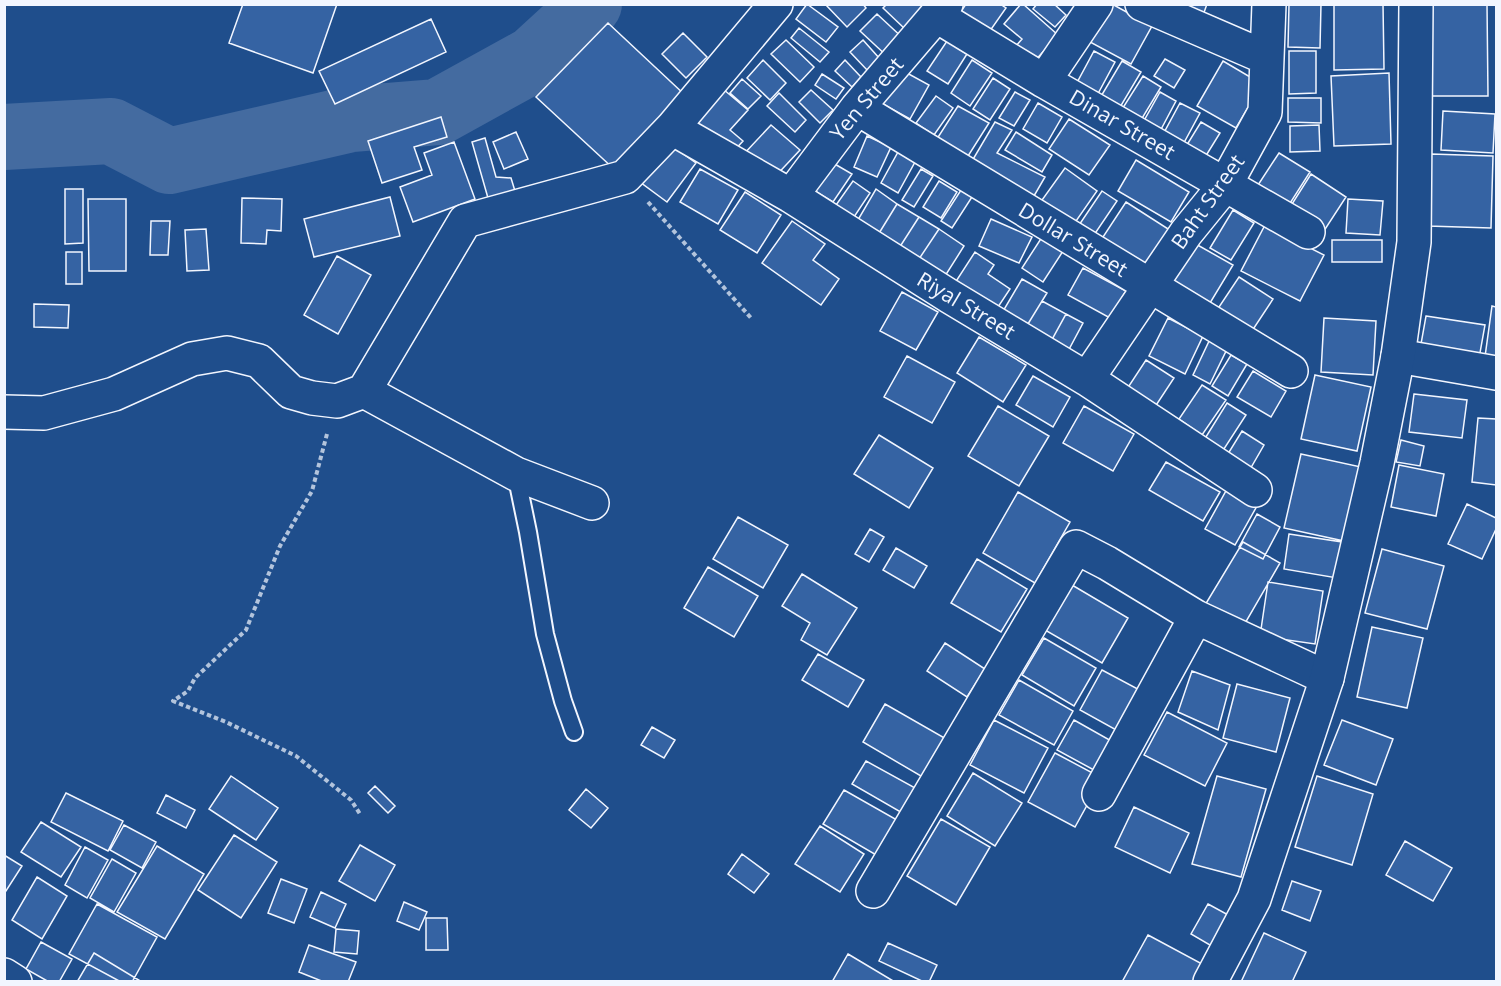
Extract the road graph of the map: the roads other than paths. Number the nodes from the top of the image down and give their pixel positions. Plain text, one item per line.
1 (776, 4) edge
2 (1096, 4) edge
3 (1142, 4) edge
4 (1269, 4) edge
5 (1416, 4) edge
6 (942, 10) edge
7 (1267, 58) junction
8 (1044, 81) junction
9 (857, 108) junction
10 (672, 128) junction
11 (1225, 184) junction
12 (791, 196) junction
13 (1308, 232) dead end
14 (1149, 286) junction
15 (1398, 356) junction
16 (1291, 371) dead end
17 (1497, 373) edge
18 (1087, 379) junction
19 (350, 396) junction
20 (4, 412) edge
21 (516, 474) junction
22 (1255, 490) dead end
23 (592, 503) dead end
24 (1196, 617) junction
25 (1328, 678) junction
26 (574, 732) dead end
27 (1099, 794) dead end
28 (873, 891) dead end
29 (4, 975) edge
30 (15, 981) edge
31 (1210, 981) edge

1 - 10 street
2 - 8 street
3 - 7 street
4 - 7 street, Baht Street
5 - 15 street
6 - 8 street, Dinar Street
6 - 9 street, Yen Street
7 - 11 street, Baht Street
8 - 11 street, Dinar Street
9 - 12 street, Yen Street
9 - 14 street, Dollar Street
10 - 12 street, Riyal Street
10 - 19 street
11 - 13 street, Dinar Street
11 - 14 street, Baht Street
12 - 18 street, Riyal Street
14 - 16 street, Dollar Street
14 - 18 street, Baht Street
15 - 17 street
15 - 25 street
18 - 22 street, Riyal Street
19 - 20 street
19 - 21 street
21 - 23 street
21 - 26 lane
24 - 25 street
24 - 27 street
24 - 28 street
25 - 31 street
29 - 30 street

